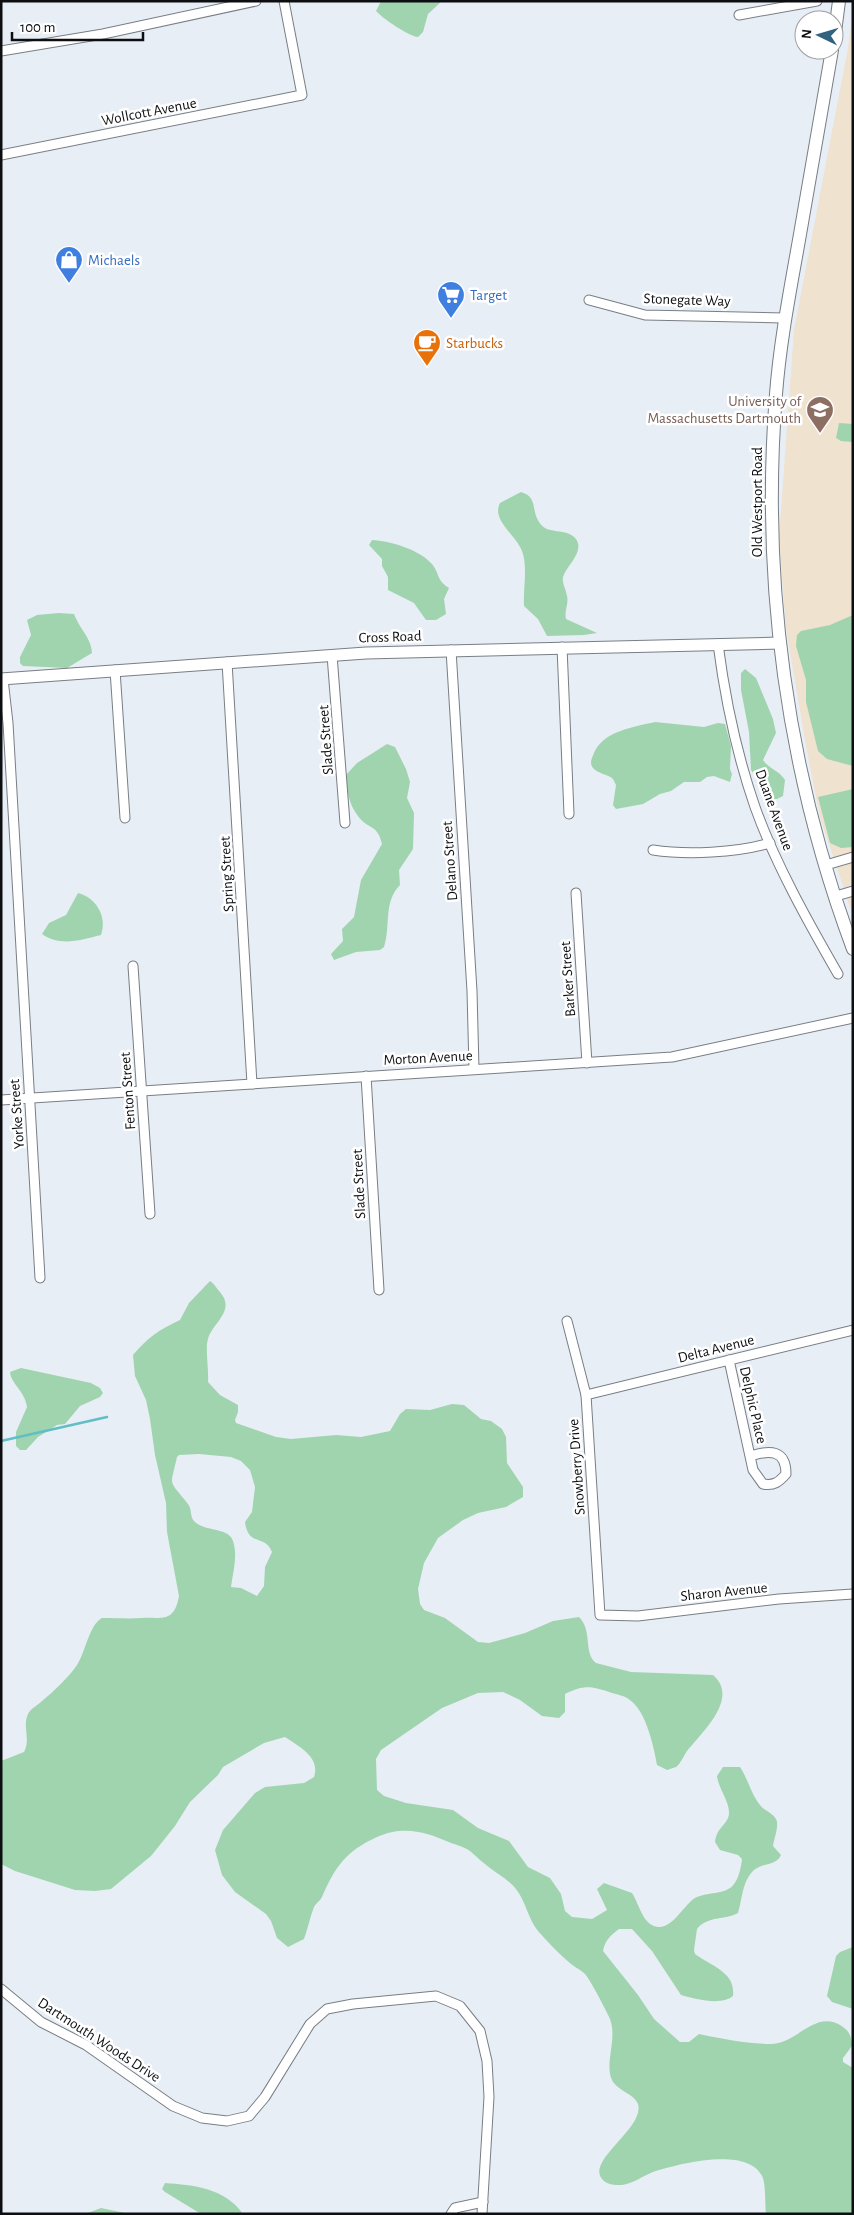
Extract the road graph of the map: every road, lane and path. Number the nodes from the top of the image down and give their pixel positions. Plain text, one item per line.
1 (256, 1) edge
2 (284, 1) edge
3 (817, 1) edge
4 (739, 15) dead end
5 (1, 51) edge
6 (830, 60) edge
7 (1, 155) edge
8 (589, 300) dead end
9 (784, 318) junction
10 (780, 643) junction
11 (718, 644) junction
12 (562, 647) junction
13 (451, 650) junction
14 (332, 655) junction
15 (227, 662) junction
16 (115, 670) junction
17 (2, 679) edge
18 (569, 814) dead end
19 (125, 818) dead end
20 (345, 823) dead end
21 (770, 844) junction
22 (653, 850) dead end
23 (853, 857) edge
24 (826, 865) junction
25 (853, 891) edge
26 (576, 894) dead end
27 (836, 896) junction
28 (853, 949) edge
29 (133, 966) dead end
30 (838, 974) dead end
31 (853, 1018) edge
32 (587, 1063) junction
33 (474, 1069) junction
34 (366, 1076) junction
35 (252, 1084) junction
36 (142, 1091) junction
37 (30, 1099) junction
38 (1, 1100) edge
39 (150, 1214) dead end
40 (40, 1278) dead end
41 (379, 1290) dead end
42 (567, 1321) dead end
43 (853, 1330) edge
44 (729, 1360) junction
45 (586, 1395) junction
46 (750, 1456) junction
47 (853, 1594) edge
48 (599, 1614) joint
49 (1, 1989) edge
50 (483, 2202) junction
51 (451, 2214) edge
52 (482, 2214) edge

1 - 5 street
2 - 7 street, Wollcott Avenue
3 - 4 street
6 - 9 main road, Old Westport Road
8 - 9 street, Stonegate Way
9 - 10 main road, Old Westport Road
10 - 11 street, Cross Road
10 - 24 main road, Old Westport Road
11 - 12 street, Cross Road
11 - 21 street, Duane Avenue
12 - 13 street, Cross Road
12 - 18 street
13 - 14 street, Cross Road
13 - 33 street, Delano Street
14 - 15 street, Cross Road
14 - 20 street, Slade Street
15 - 16 street, Cross Road
15 - 35 street, Spring Street
16 - 17 street, Cross Road
16 - 19 street
17 - 37 street, Yorke Street
21 - 22 street
21 - 30 street, Duane Avenue
23 - 24 street
24 - 27 main road, Old Westport Road
25 - 27 street
26 - 32 street, Barker Street
27 - 28 main road, Old Westport Road
29 - 36 street, Fenton Street
31 - 32 street, Morton Avenue
32 - 33 street, Morton Avenue
33 - 34 street, Morton Avenue
34 - 35 street, Morton Avenue
34 - 41 street, Slade Street
35 - 36 street, Morton Avenue
36 - 37 street, Morton Avenue
36 - 39 street, Fenton Street
37 - 38 street, Morton Avenue
37 - 40 street, Yorke Street
42 - 45 street, Snowberry Drive
43 - 44 street, Delta Avenue
44 - 45 street, Delta Avenue
44 - 46 street, Delphic Place
45 - 48 street, Snowberry Drive
46 - 46 street, Delphic Place
47 - 48 street, Sharon Avenue
49 - 50 street, Dartmouth Woods Drive
50 - 51 street
50 - 52 street, Dartmouth Woods Drive

